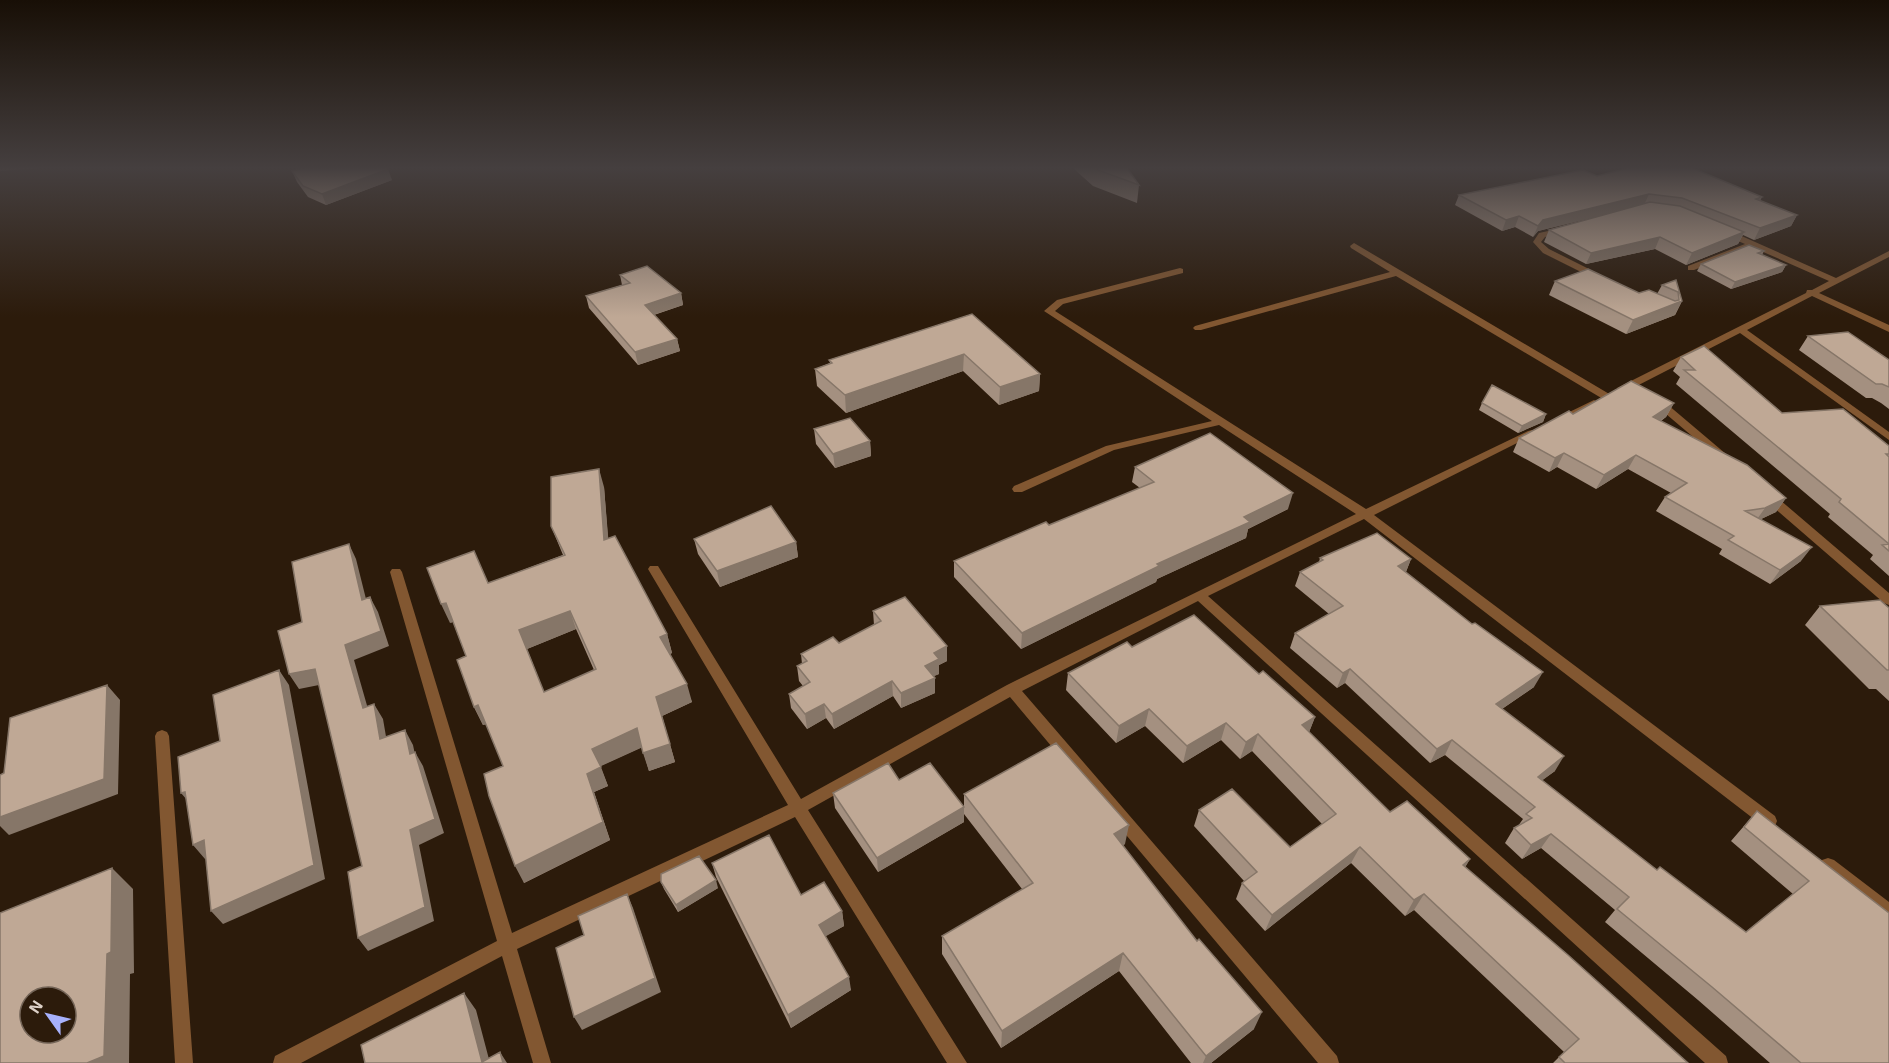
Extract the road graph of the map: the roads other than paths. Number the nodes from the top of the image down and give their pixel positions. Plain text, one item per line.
1 (1576, 226) edge
2 (1719, 230) edge
3 (1751, 244) junction
4 (1354, 246) dead end
5 (1889, 254) edge
6 (1691, 268) edge
7 (1180, 271) dead end
8 (1397, 273) junction
9 (1606, 280) edge
10 (1834, 280) junction
11 (1810, 292) junction
12 (1198, 327) dead end
13 (1740, 329) junction
14 (1889, 329) edge
15 (1636, 383) junction
16 (1607, 397) junction
17 (1220, 422) junction
18 (1889, 437) edge
19 (1735, 468) edge
20 (1018, 489) dead end
21 (1762, 491) edge
22 (1365, 514) junction
23 (654, 569) dead end
24 (396, 572) dead end
25 (1199, 595) junction
26 (1889, 600) edge
27 (1012, 689) junction
28 (162, 736) dead end
29 (798, 808) junction
30 (1784, 832) edge
31 (1813, 854) edge
32 (1889, 912) edge
33 (506, 945) junction
34 (184, 1063) edge
35 (282, 1063) edge
36 (542, 1063) edge
37 (958, 1063) edge
38 (1330, 1063) edge
39 (1719, 1063) edge

1 - 9 street
2 - 3 street
3 - 6 street
3 - 10 street
4 - 8 street
5 - 10 street
7 - 17 street
8 - 12 street
8 - 16 street
10 - 11 street
11 - 13 street
11 - 14 street
13 - 15 street
13 - 18 street
15 - 16 street
15 - 19 street
16 - 22 street
17 - 20 street
17 - 22 street
21 - 26 street
22 - 25 street
22 - 30 street
23 - 29 street
24 - 33 street
25 - 27 street
25 - 39 street
27 - 29 street
27 - 38 street
28 - 34 street
29 - 33 street
29 - 37 street
31 - 32 street
33 - 35 street
33 - 36 street

